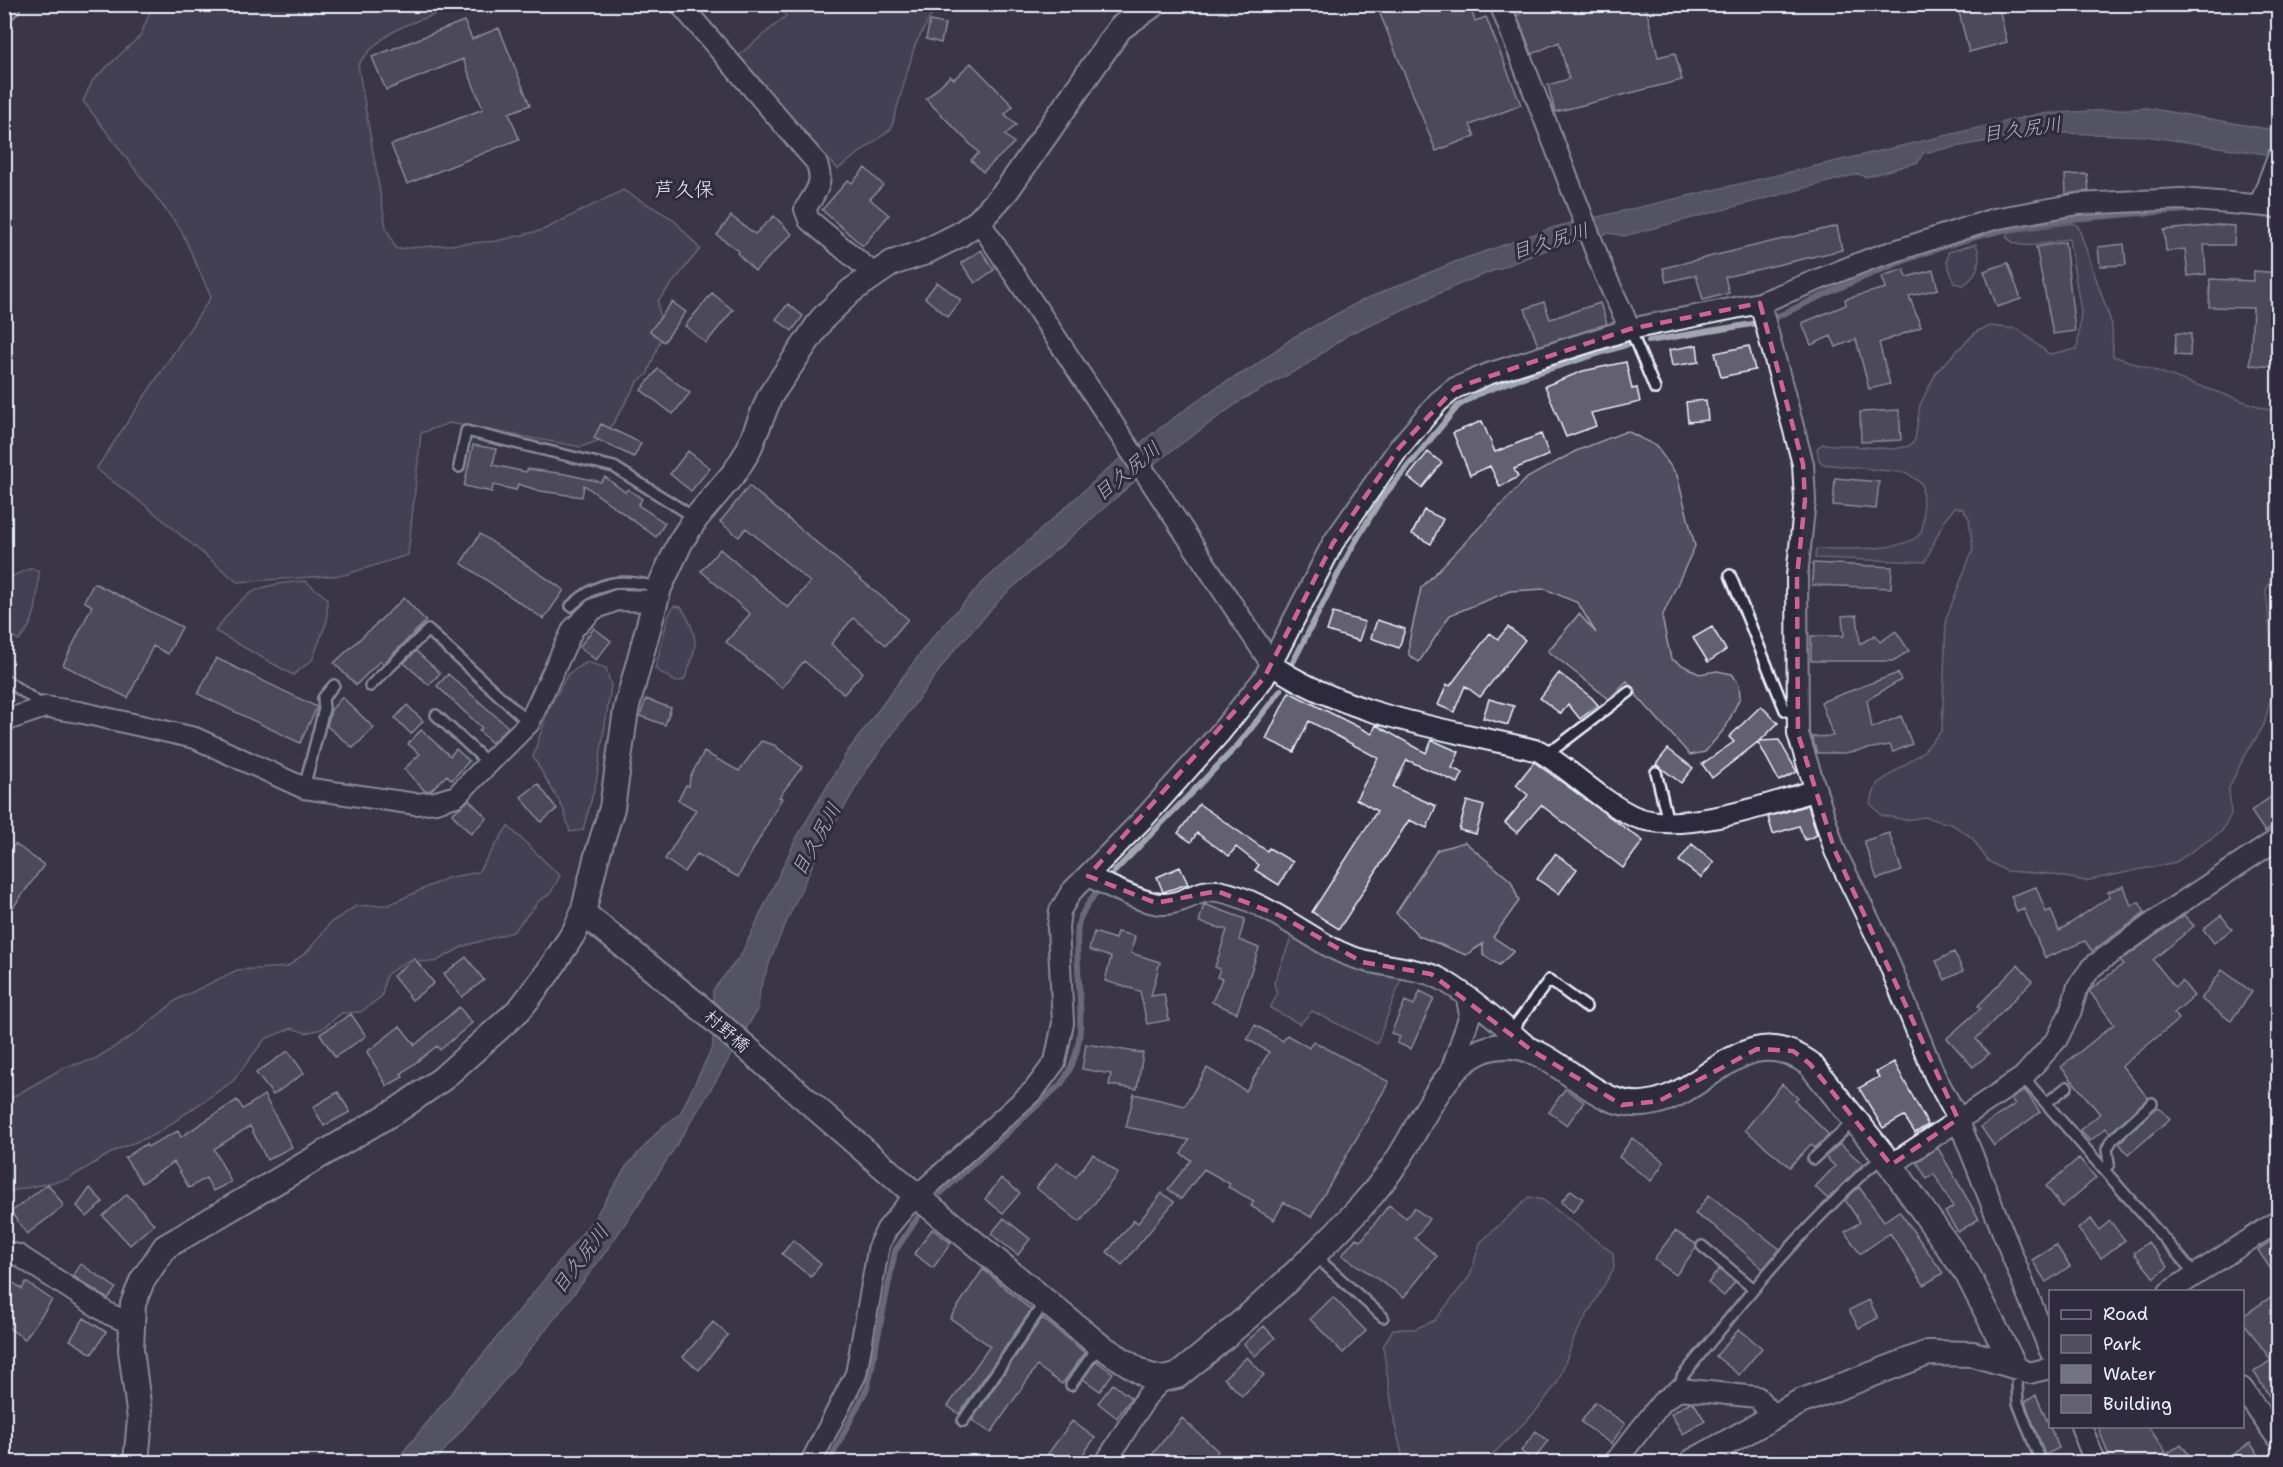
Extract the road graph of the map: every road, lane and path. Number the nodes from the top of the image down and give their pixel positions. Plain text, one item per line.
1 (680, 4) edge
2 (1154, 4) edge
3 (1500, 4) edge
4 (2278, 157) edge
5 (2269, 205) edge
6 (979, 221) junction
7 (874, 274) junction
8 (1760, 303) junction
9 (1630, 329) junction
10 (1654, 389) dead end
11 (459, 467) dead end
12 (696, 518) junction
13 (1730, 575) dead end
14 (657, 594) junction
15 (571, 606) dead end
16 (1272, 665) junction
17 (4, 679) edge
18 (333, 685) dead end
19 (370, 686) dead end
20 (1629, 692) dead end
21 (45, 707) junction
22 (436, 715) dead end
23 (1797, 716) junction
24 (4, 721) edge
25 (529, 723) junction
26 (1539, 751) junction
27 (489, 764) junction
28 (1656, 772) dead end
29 (304, 788) junction
30 (1816, 790) junction
31 (1668, 822) junction
32 (2278, 838) edge
33 (1088, 876) junction
34 (583, 913) junction
35 (1467, 998) junction
36 (1586, 1007) dead end
37 (1518, 1043) junction
38 (1450, 1074) junction
39 (2023, 1077) junction
40 (2067, 1087) dead end
41 (2046, 1103) junction
42 (2152, 1103) dead end
43 (1958, 1119) junction
44 (1855, 1120) junction
45 (1813, 1159) dead end
46 (1887, 1161) junction
47 (2104, 1170) junction
48 (917, 1196) junction
49 (2278, 1221) edge
50 (1702, 1246) dead end
51 (4, 1252) edge
52 (1314, 1255) junction
53 (2194, 1273) junction
54 (1754, 1289) junction
55 (2173, 1290) edge
56 (1046, 1301) junction
57 (1383, 1317) dead end
58 (130, 1323) junction
59 (1099, 1345) junction
60 (2049, 1348) edge
61 (2049, 1368) edge
62 (2016, 1375) junction
63 (1164, 1379) junction
64 (1071, 1385) dead end
65 (1680, 1389) junction
66 (2244, 1391) edge
67 (1773, 1416) junction
68 (963, 1421) dead end
69 (2081, 1428) edge
70 (2278, 1439) edge
71 (136, 1462) edge
72 (811, 1462) edge
73 (1106, 1462) edge
74 (1615, 1462) edge
75 (1692, 1462) edge
76 (2041, 1462) edge
77 (2095, 1462) edge

1 - 7 street
2 - 6 street
3 - 9 street
4 - 5 street
5 - 8 street
6 - 7 street
6 - 16 street
7 - 12 street
8 - 9 street
8 - 23 street
9 - 10 lane
9 - 16 street
11 - 12 lane
12 - 14 street
13 - 23 lane
14 - 15 lane
14 - 25 street
14 - 34 street
16 - 26 street
16 - 33 street
17 - 21 lane
18 - 29 lane
19 - 25 lane
20 - 26 lane
21 - 24 street
21 - 29 street
22 - 27 lane
23 - 30 street
25 - 27 street
26 - 31 street
27 - 29 street
28 - 31 lane
30 - 31 street
30 - 43 street
32 - 39 street
33 - 35 street
33 - 48 street
34 - 48 street, 村野橋
34 - 58 street
35 - 37 street
35 - 38 street
36 - 37 lane
37 - 38 street
37 - 44 street
38 - 52 street
39 - 41 lane
39 - 43 street
40 - 41 lane
41 - 47 lane
42 - 47 lane
43 - 46 street
43 - 60 street
44 - 45 lane
44 - 46 street
46 - 54 lane
46 - 62 street
47 - 53 lane
48 - 56 street, 村野橋
48 - 72 street
49 - 53 street
50 - 54 lane
51 - 58 street
52 - 57 lane
52 - 63 street
53 - 55 street
54 - 65 lane
56 - 59 street, 村野橋
56 - 68 lane
58 - 71 street
59 - 63 street, 村野橋
59 - 64 lane
61 - 62 street
62 - 67 street
62 - 76 lane
63 - 73 street
65 - 67 street
65 - 74 street
66 - 70 street
67 - 75 street
69 - 77 street

